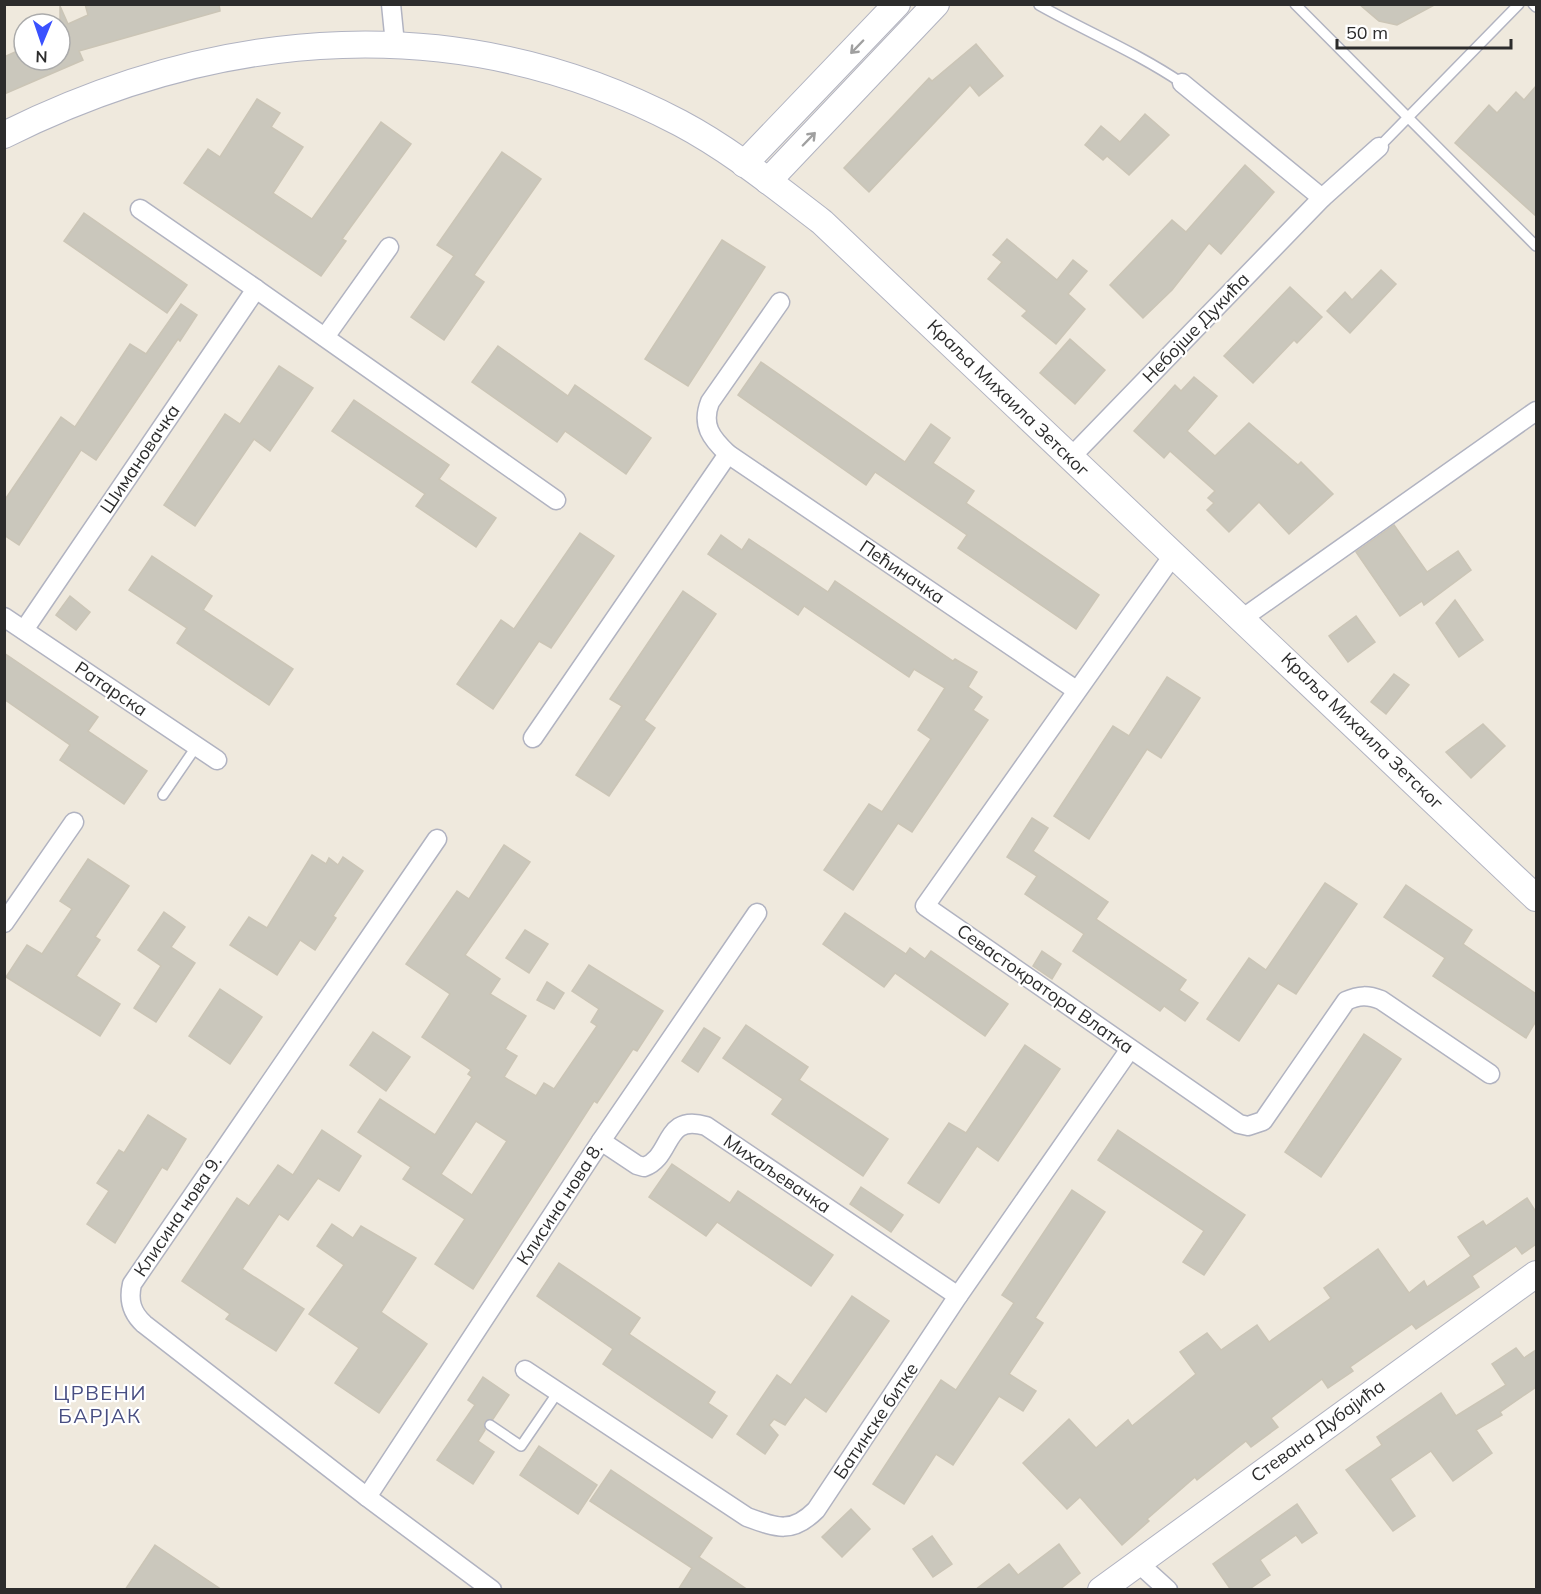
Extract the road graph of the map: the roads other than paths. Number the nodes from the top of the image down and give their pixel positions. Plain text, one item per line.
1 (391, 4) edge
2 (897, 4) edge
3 (936, 4) edge
4 (1294, 4) edge
5 (1519, 4) edge
6 (1039, 5) edge
7 (395, 44) junction
8 (1182, 83) joint
9 (1408, 118) junction
10 (4, 135) edge
11 (1379, 147) joint
12 (744, 164) junction
13 (768, 181) junction
14 (1322, 198) junction
15 (140, 209) dead end
16 (1536, 246) edge
17 (389, 247) dead end
18 (255, 289) junction
19 (780, 302) dead end
20 (325, 337) junction
21 (1536, 411) edge
22 (728, 454) junction
23 (1071, 458) junction
24 (556, 500) dead end
25 (1174, 554) junction
26 (4, 617) edge
27 (1243, 618) junction
28 (24, 630) junction
29 (1076, 690) junction
30 (532, 738) dead end
31 (196, 747) junction
32 (217, 760) dead end
33 (163, 795) dead end
34 (74, 822) dead end
35 (437, 839) dead end
36 (1536, 898) edge
37 (757, 913) dead end
38 (4, 922) edge
39 (1131, 1049) junction
40 (1490, 1074) dead end
41 (601, 1141) junction
42 (1536, 1274) edge
43 (958, 1296) junction
44 (525, 1370) dead end
45 (558, 1392) junction
46 (490, 1425) dead end
47 (367, 1497) junction
48 (1136, 1562) junction
49 (492, 1590) edge
50 (1101, 1590) edge
51 (1168, 1590) edge

1 - 7 street
2 -> 12 street
13 -> 3 street
4 - 9 lane
5 - 9 lane
6 - 8 lane
7 - 10 street, Краља Михаила Зетског
7 - 12 street, Краља Михаила Зетског
8 - 14 street
9 - 11 lane
9 - 16 lane
11 - 14 street, Небојше Дукића
12 - 13 street, Краља Михаила Зетског
13 - 23 street, Краља Михаила Зетског
14 - 23 street, Небојше Дукића
15 - 18 street
17 - 20 street
18 - 20 street
18 - 28 street, Шимановачка
19 - 22 street, Пећиначка
20 - 24 street
21 - 27 street
22 - 29 street, Пећиначка
22 - 30 street
23 - 25 street, Краља Михаила Зетског
25 - 27 street, Краља Михаила Зетског
25 - 29 street, Севастократора Влатка
26 - 28 street, Ратарска
27 - 36 street, Краља Михаила Зетског
28 - 31 street, Ратарска
29 - 39 street, Севастократора Влатка
31 - 32 street, Ратарска
31 - 33 lane
34 - 38 street
35 - 47 street, Клисина нова 9.
37 - 41 street, Клисина нова 8.
39 - 40 street, Севастократора Влатка
39 - 43 street, Батинске битке
41 - 43 street, Михаљевачка
41 - 47 street, Клисина нова 8.
42 - 48 street, Стевана Дубајића
43 - 45 street, Батинске битке
44 - 45 street, Батинске битке
45 - 46 lane
47 - 49 street, Клисина нова 9.
48 - 50 street, Стевана Дубајића
48 - 51 street

